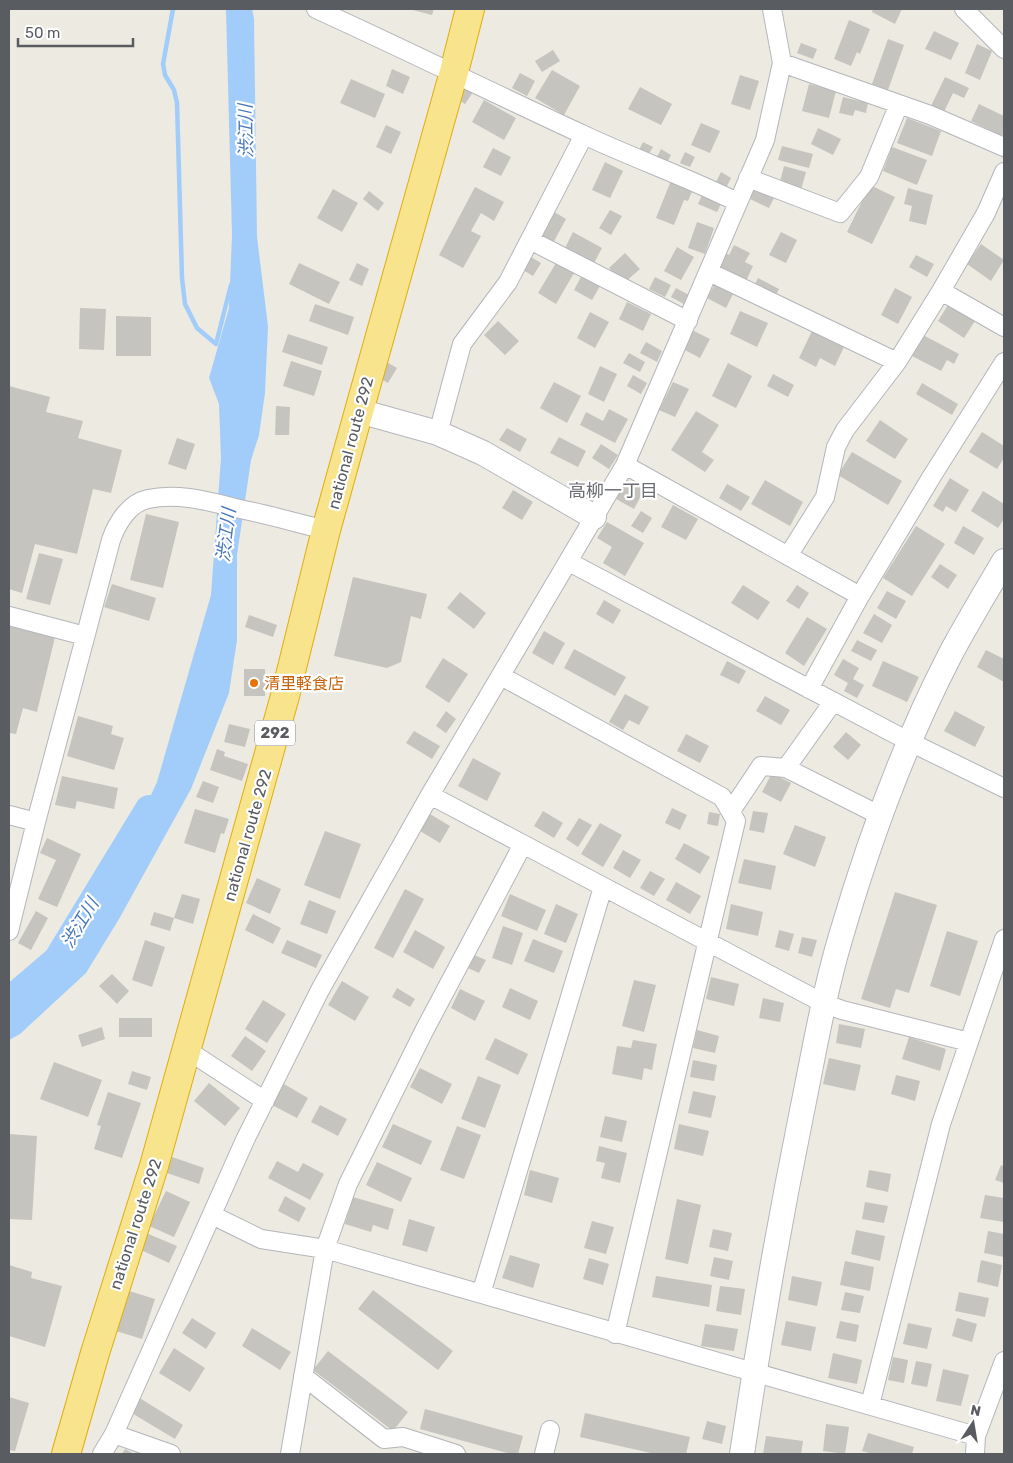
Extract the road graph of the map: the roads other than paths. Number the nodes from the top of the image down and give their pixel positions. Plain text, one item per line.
1 (316, 9) edge
2 (470, 9) edge
3 (772, 9) edge
4 (964, 9) edge
5 (1004, 49) edge
6 (782, 63) junction
7 (454, 72) junction
8 (899, 104) junction
9 (584, 135) junction
10 (1004, 147) edge
11 (1004, 172) edge
12 (748, 178) junction
13 (737, 202) junction
14 (530, 240) junction
15 (709, 272) junction
16 (941, 291) junction
17 (688, 321) junction
18 (1004, 326) edge
19 (896, 362) junction
20 (1004, 362) edge
21 (359, 411) junction
22 (438, 433) junction
23 (625, 465) junction
24 (594, 516) junction
25 (326, 530) junction
26 (788, 556) junction
27 (1004, 561) edge
28 (568, 562) junction
29 (860, 596) junction
30 (9, 616) edge
31 (85, 636) junction
32 (501, 676) junction
33 (809, 689) junction
34 (833, 702) junction
35 (910, 742) junction
36 (786, 768) junction
37 (1004, 788) edge
38 (430, 796) junction
39 (730, 811) junction
40 (9, 815) edge
41 (881, 816) junction
42 (36, 822) junction
43 (522, 846) junction
44 (603, 887) junction
45 (9, 931) edge
46 (1004, 939) edge
47 (708, 942) junction
48 (824, 1003) junction
49 (969, 1042) junction
50 (187, 1050) junction
51 (265, 1101) junction
52 (212, 1215) junction
53 (325, 1250) junction
54 (480, 1294) junction
55 (615, 1334) junction
56 (1004, 1361) edge
57 (754, 1373) junction
58 (303, 1376) junction
59 (870, 1405) junction
60 (550, 1430) dead end
61 (114, 1434) junction
62 (976, 1436) junction
63 (66, 1454) edge
64 (102, 1454) edge
65 (172, 1454) edge
66 (290, 1454) edge
67 (456, 1454) edge
68 (544, 1454) edge
69 (742, 1454) edge
70 (975, 1454) edge

1 - 7 street
2 - 7 highway, national route 292 / 292
3 - 6 street
4 - 5 street
6 - 8 street
6 - 12 street
7 - 9 street
7 - 21 highway, national route 292 / 292
8 - 10 street
8 - 12 street
9 - 13 street
9 - 14 street
11 - 16 street
12 - 13 street
13 - 15 street
14 - 17 street
14 - 22 street
15 - 17 street
15 - 19 street
16 - 18 street
16 - 19 street
17 - 23 street
19 - 26 street
20 - 29 street
21 - 22 street
21 - 25 highway, national route 292 / 292
22 - 24 street
23 - 24 street
23 - 26 street
24 - 28 street
25 - 31 street
25 - 50 highway, national route 292 / 292
26 - 29 street
27 - 35 street
28 - 32 street
28 - 33 street
29 - 33 street
30 - 31 street
31 - 42 street
32 - 38 street
32 - 39 street
33 - 34 street
34 - 35 street
34 - 36 street
35 - 37 street
35 - 41 street
36 - 39 street
36 - 41 street
38 - 43 street
38 - 51 street
39 - 47 street
40 - 42 street
41 - 48 street
42 - 45 street
43 - 44 street
43 - 53 street
44 - 47 street
44 - 54 street
46 - 49 street
47 - 48 street
47 - 55 street
48 - 49 street
48 - 57 street
49 - 59 street
50 - 51 street
50 - 63 highway, national route 292 / 292
51 - 52 street
52 - 53 street
52 - 61 street
53 - 54 street
53 - 58 street
54 - 55 street
55 - 57 street
56 - 62 street
57 - 59 street
57 - 69 street
58 - 66 street
58 - 67 street
59 - 62 street
60 - 68 street
61 - 64 street
61 - 65 street
62 - 70 street

